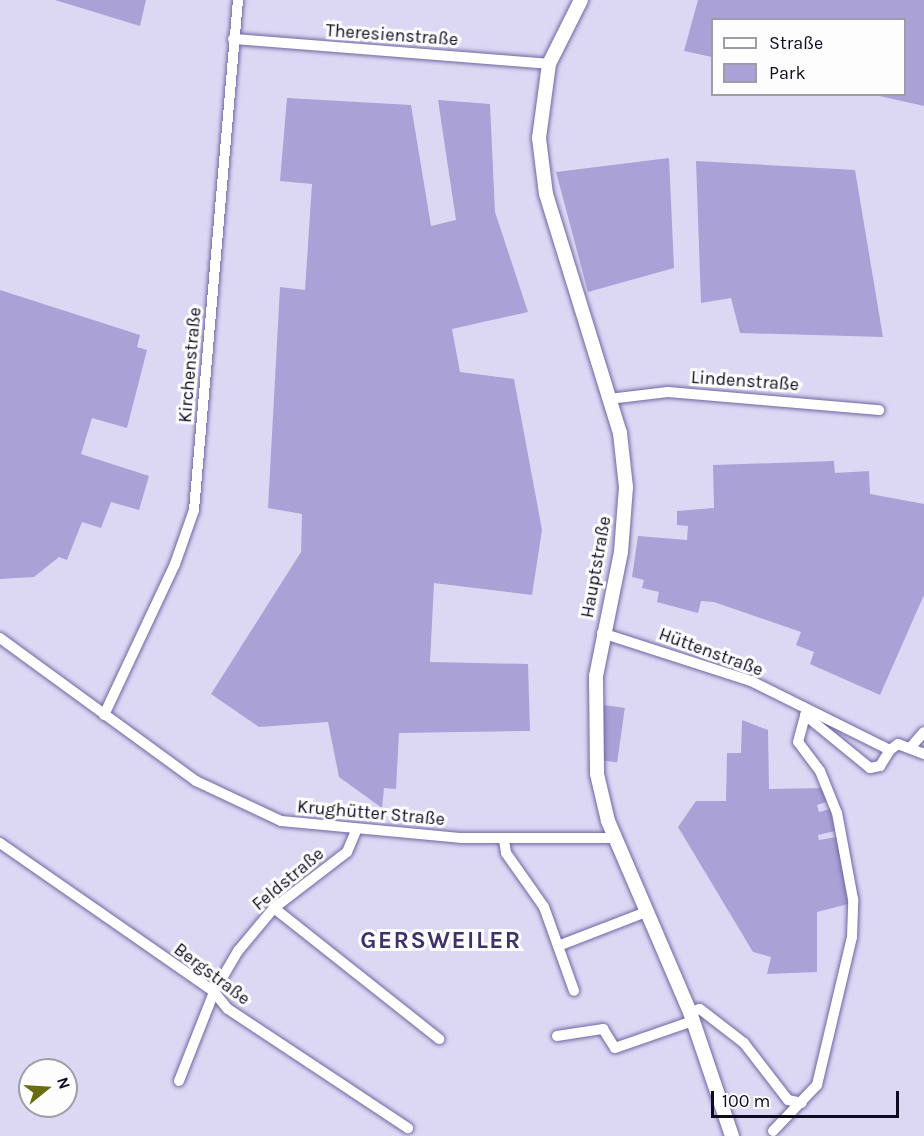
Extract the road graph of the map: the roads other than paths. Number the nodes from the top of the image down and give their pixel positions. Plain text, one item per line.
1 (238, 0) edge
2 (581, 0) edge
3 (233, 39) junction
4 (549, 64) junction
5 (609, 399) junction
6 (879, 410) dead end
7 (602, 633) junction
8 (0, 638) edge
9 (805, 713) junction
10 (104, 715) junction
11 (924, 732) edge
12 (910, 748) junction
13 (890, 750) junction
14 (924, 754) edge
15 (356, 831) junction
16 (614, 838) junction
17 (504, 840) junction
18 (0, 843) edge
19 (274, 909) junction
20 (646, 912) junction
21 (558, 946) junction
22 (574, 991) dead end
23 (214, 992) junction
24 (691, 1016) junction
25 (557, 1036) dead end
26 (439, 1039) dead end
27 (179, 1081) dead end
28 (802, 1103) junction
29 (408, 1128) dead end
30 (773, 1131) dead end
31 (732, 1136) edge

1 - 3 street, Kirchenstraße
2 - 4 main road, Hauptstraße
3 - 4 street, Theresienstraße
3 - 10 street, Kirchenstraße
4 - 5 main road, Hauptstraße
5 - 6 street, Lindenstraße
5 - 7 main road, Hauptstraße
7 - 9 street, Hüttenstraße
7 - 16 main road, Hauptstraße
8 - 10 street, Krughütter Straße
9 - 13 street, Hüttenstraße
9 - 13 street, Hüttenstraße
9 - 28 street
10 - 15 street, Krughütter Straße
11 - 12 street
12 - 13 street
12 - 14 street
15 - 17 street, Krughütter Straße
15 - 19 street, Feldstraße
16 - 17 street, Krughütter Straße
16 - 20 main road, Hauptstraße
17 - 21 street
18 - 23 street, Bergstraße
19 - 23 street, Feldstraße
19 - 26 street
20 - 21 street
20 - 24 main road, Hauptstraße
21 - 22 street
23 - 27 street, Feldstraße
23 - 29 street, Bergstraße
24 - 25 street
24 - 28 street
24 - 31 main road, Hauptstraße
28 - 30 street

